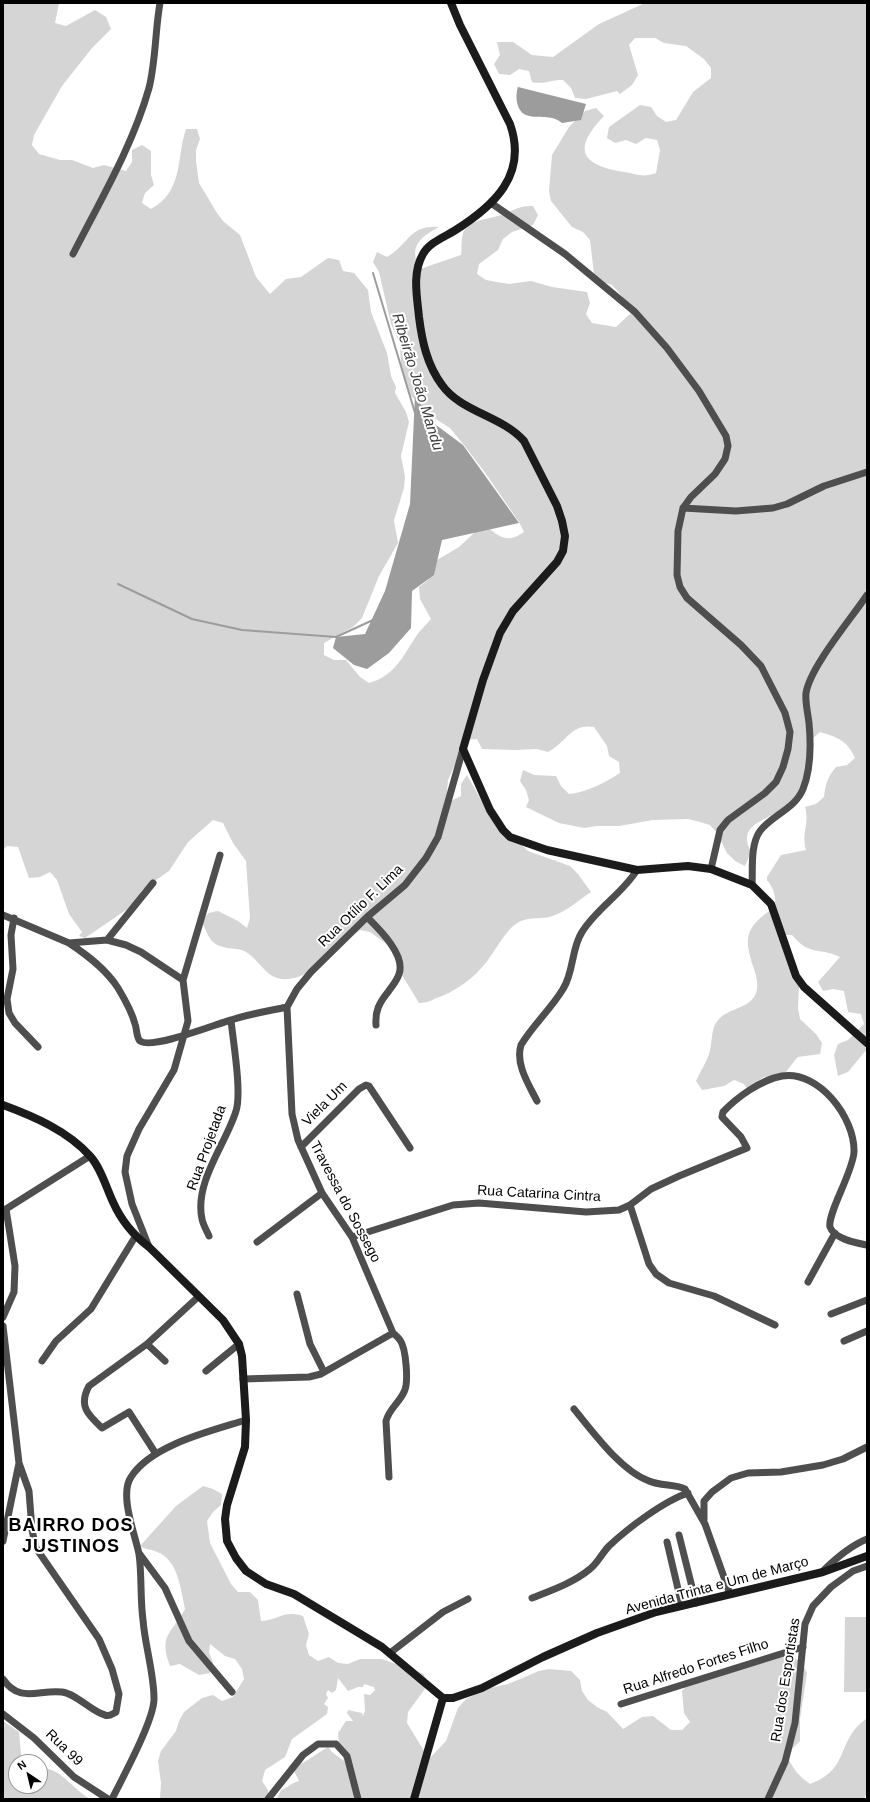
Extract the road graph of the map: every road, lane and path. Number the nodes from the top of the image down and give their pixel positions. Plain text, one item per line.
1 (160, 3) edge
2 (450, 3) edge
3 (491, 203) junction
4 (73, 254) dead end
5 (867, 472) edge
6 (683, 508) junction
7 (867, 595) edge
8 (463, 749) junction
9 (220, 855) dead end
10 (711, 869) junction
11 (636, 870) junction
12 (153, 883) dead end
13 (752, 885) junction
14 (3, 915) edge
15 (367, 917) junction
16 (14, 918) junction
17 (108, 940) junction
18 (69, 943) junction
19 (183, 980) junction
20 (287, 1007) junction
21 (231, 1020) junction
22 (376, 1025) dead end
23 (185, 1035) junction
24 (867, 1043) edge
25 (38, 1047) dead end
26 (537, 1101) dead end
27 (3, 1105) edge
28 (301, 1147) junction
29 (410, 1148) dead end
30 (90, 1156) junction
31 (322, 1193) junction
32 (630, 1205) junction
33 (4, 1208) edge
34 (835, 1233) junction
35 (209, 1236) dead end
36 (135, 1237) junction
37 (352, 1237) junction
38 (257, 1242) dead end
39 (867, 1245) edge
40 (149, 1247) junction
41 (808, 1282) dead end
42 (297, 1294) dead end
43 (198, 1297) junction
44 (867, 1300) edge
45 (831, 1314) dead end
46 (3, 1317) edge
47 (775, 1325) dead end
48 (3, 1326) edge
49 (867, 1331) edge
50 (393, 1333) junction
51 (844, 1341) dead end
52 (147, 1344) junction
53 (239, 1344) junction
54 (42, 1361) dead end
55 (165, 1361) dead end
56 (206, 1371) dead end
57 (324, 1372) junction
58 (243, 1379) junction
59 (574, 1409) dead end
60 (246, 1420) junction
61 (867, 1447) edge
62 (156, 1454) junction
63 (19, 1463) junction
64 (388, 1477) dead end
65 (688, 1493) junction
66 (705, 1524) junction
67 (679, 1535) dead end
68 (867, 1540) edge
69 (3, 1541) edge
70 (667, 1542) dead end
71 (138, 1553) junction
72 (867, 1556) edge
73 (867, 1566) edge
74 (823, 1572) junction
75 (730, 1594) junction
76 (532, 1598) dead end
77 (468, 1599) dead end
78 (696, 1603) junction
79 (682, 1606) junction
80 (803, 1647) junction
81 (390, 1653) junction
82 (3, 1679) edge
83 (232, 1692) dead end
84 (443, 1698) junction
85 (620, 1704) dead end
86 (3, 1714) edge
87 (108, 1799) edge
88 (112, 1799) edge
89 (268, 1799) edge
90 (358, 1799) edge
91 (414, 1799) edge
92 (768, 1799) edge

1 - 4 street
2 - 3 street
3 - 6 street
3 - 8 street
5 - 6 street
6 - 10 street
7 - 13 street
8 - 11 street
8 - 15 street, Rua Otílio F. Lima
9 - 19 street
10 - 11 street
10 - 13 street
11 - 26 street
12 - 17 street
13 - 24 street
14 - 16 street
15 - 20 street, Rua Otílio F. Lima
15 - 22 street
16 - 18 street
16 - 25 street
17 - 18 street
17 - 19 street
18 - 23 street
19 - 23 street
20 - 21 street
20 - 28 street, Travessa do Sossego
21 - 23 street
21 - 35 street, Rua Projetada
23 - 40 street
27 - 30 street
28 - 29 street, Viela Um
28 - 31 street, Travessa do Sossego
30 - 33 street
30 - 36 street
31 - 37 street, Travessa do Sossego
31 - 38 street
32 - 34 street, Rua Catarina Cintra
32 - 37 street, Rua Catarina Cintra
32 - 47 street
33 - 46 street
34 - 39 street
34 - 41 street
36 - 40 street
36 - 54 street
37 - 50 street, Travessa do Sossego
40 - 43 street
42 - 57 street
43 - 52 street
43 - 53 street
44 - 45 street
48 - 63 street
49 - 51 street
50 - 57 street
50 - 64 street, Travessa do Sossego
52 - 55 street
52 - 62 street
53 - 56 street
53 - 58 street
57 - 58 street
58 - 60 street
59 - 65 street
60 - 62 street
60 - 81 street
61 - 66 street
62 - 71 street
63 - 69 street
63 - 82 street
65 - 66 street
65 - 76 street
66 - 75 street
67 - 78 street
68 - 74 street
70 - 79 street
71 - 83 street
71 - 88 street
72 - 74 street, Avenida Trinta e Um de Março
73 - 80 street, Rua dos Esportistas
74 - 75 street, Avenida Trinta e Um de Março
75 - 78 street, Avenida Trinta e Um de Março
77 - 81 street
78 - 79 street, Avenida Trinta e Um de Março
79 - 84 street, Avenida Trinta e Um de Março
80 - 85 street, Rua Alfredo Fortes Filho
80 - 92 street, Rua dos Esportistas
81 - 84 street
84 - 91 street
86 - 87 street, Rua 99
89 - 90 street

